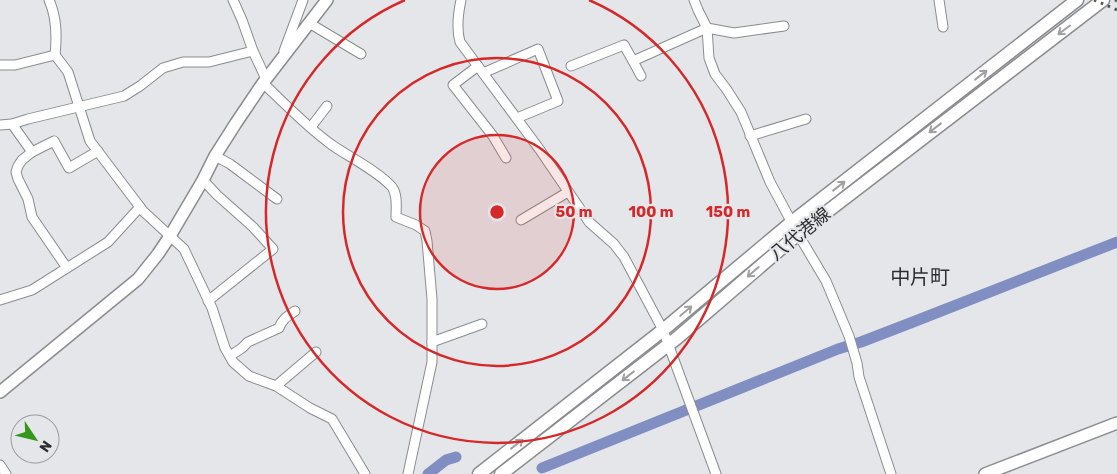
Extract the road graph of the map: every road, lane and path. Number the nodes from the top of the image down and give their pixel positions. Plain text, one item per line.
1 (49, 0) edge
2 (233, 0) edge
3 (303, 0) edge
4 (327, 0) edge
5 (461, 0) edge
6 (694, 0) edge
7 (938, 0) edge
8 (1076, 0) edge
9 (1103, 0) edge
10 (309, 22) junction
11 (784, 26) dead end
12 (943, 26) dead end
13 (708, 28) junction
14 (252, 51) junction
15 (361, 54) dead end
16 (55, 55) junction
17 (280, 60) junction
18 (633, 61) junction
19 (0, 65) edge
20 (571, 66) dead end
21 (481, 69) junction
22 (641, 76) dead end
23 (265, 81) junction
24 (327, 106) dead end
25 (80, 107) junction
26 (517, 118) junction
27 (806, 119) dead end
28 (12, 124) junction
29 (0, 125) edge
30 (311, 128) junction
31 (750, 136) junction
32 (98, 151) junction
33 (32, 152) junction
34 (215, 156) junction
35 (506, 158) dead end
36 (203, 180) junction
37 (568, 192) junction
38 (277, 199) dead end
39 (140, 207) junction
40 (520, 220) dead end
41 (792, 222) junction
42 (798, 234) junction
43 (170, 236) junction
44 (67, 268) junction
45 (0, 300) edge
46 (208, 301) junction
47 (295, 311) dead end
48 (482, 324) dead end
49 (663, 330) junction
50 (432, 342) junction
51 (669, 344) junction
52 (316, 352) dead end
53 (230, 356) junction
54 (276, 386) junction
55 (0, 392) edge
56 (1117, 423) edge
57 (0, 465) edge
58 (6, 474) edge
59 (365, 474) edge
60 (408, 474) edge
61 (479, 474) edge
62 (501, 474) edge
63 (716, 474) edge
64 (891, 474) edge
65 (985, 474) edge

1 - 16 street
2 - 14 street
3 - 17 street
4 - 10 street
5 - 21 street
6 - 13 street
7 - 12 street
41 -> 8 main road, 八代港線
9 -> 42 main road, 八代港線
10 - 15 street
10 - 17 street
11 - 13 street
13 - 18 street
13 - 31 street
14 - 23 street
14 - 25 street
16 - 19 street
16 - 25 street
17 - 23 street
18 - 20 street
18 - 22 street
21 - 26 street
21 - 26 street
21 - 35 street
23 - 30 street
23 - 34 street
24 - 30 street
25 - 28 street
25 - 32 street
26 - 37 street
27 - 31 street
28 - 29 street
28 - 33 street
30 - 50 street
31 - 41 street
32 - 33 street
32 - 39 street
33 - 44 street
34 - 36 street
34 - 38 street
36 - 43 street
36 - 46 street
37 - 40 street
37 - 49 street
39 - 43 street
39 - 44 street
41 - 42 street
49 -> 41 main road, 八代港線
42 -> 51 main road, 八代港線
42 - 64 street
43 - 46 street
43 - 55 street
44 - 45 street
46 - 53 street
47 - 53 street
48 - 50 street
49 - 51 street
61 -> 49 main road, 八代港線
50 - 60 street
51 -> 62 main road, 八代港線
51 - 63 street
52 - 54 street
53 - 54 street
54 - 59 street
56 - 65 street
57 - 58 street

